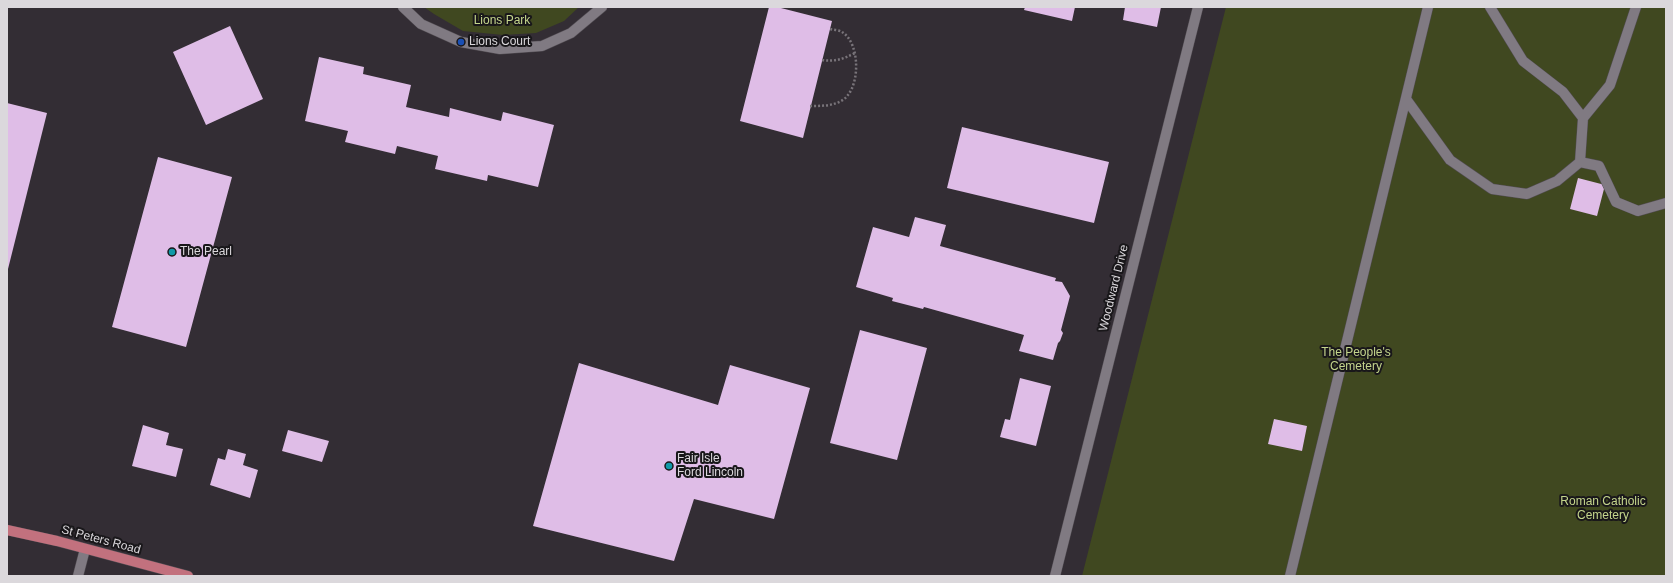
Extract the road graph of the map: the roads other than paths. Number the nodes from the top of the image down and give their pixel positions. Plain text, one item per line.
1 (403, 7) edge
2 (602, 7) edge
3 (1198, 7) edge
4 (1428, 7) edge
5 (1490, 7) edge
6 (1636, 7) edge
7 (1406, 99) junction
8 (1583, 118) junction
9 (1580, 162) junction
10 (1666, 203) edge
11 (7, 530) edge
12 (85, 549) junction
13 (78, 576) edge
14 (188, 576) edge
15 (1055, 576) edge
16 (1290, 576) edge

1 - 2 street
3 - 15 street, Woodward Drive
4 - 7 street
5 - 8 street
6 - 8 street
7 - 9 street
7 - 16 street
8 - 9 street
9 - 10 street
11 - 12 main road, St Peters Road
12 - 13 street
12 - 14 main road, St Peters Road

